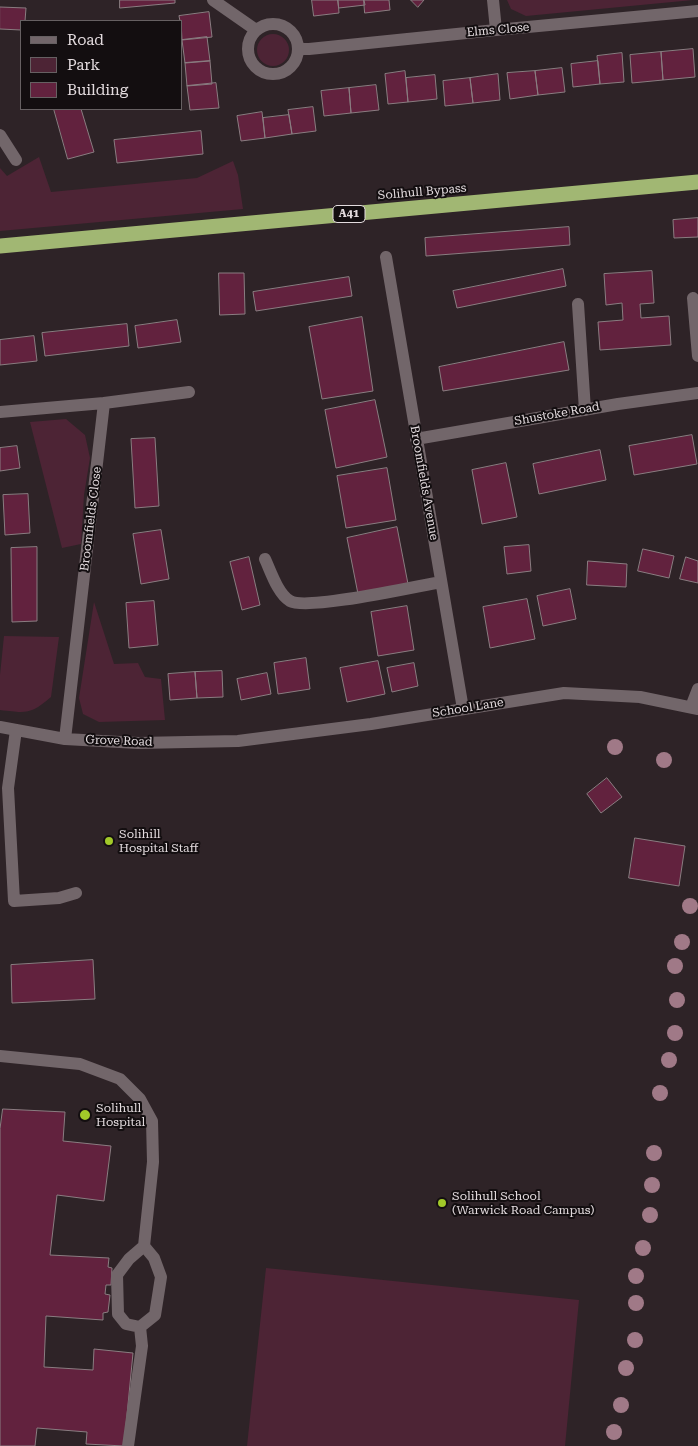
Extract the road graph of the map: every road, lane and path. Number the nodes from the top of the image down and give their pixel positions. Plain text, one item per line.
1 (213, 0) edge
2 (492, 0) edge
3 (698, 11) edge
4 (256, 30) junction
5 (496, 30) junction
6 (299, 48) junction
7 (0, 135) edge
8 (16, 160) dead end
9 (698, 182) edge
10 (0, 246) edge
11 (386, 257) dead end
12 (693, 298) dead end
13 (578, 304) dead end
14 (698, 356) edge
15 (190, 392) dead end
16 (698, 393) edge
17 (104, 403) junction
18 (585, 410) junction
19 (0, 412) edge
20 (416, 439) junction
21 (265, 559) dead end
22 (441, 582) junction
23 (698, 689) edge
24 (694, 708) edge
25 (463, 709) junction
26 (0, 727) edge
27 (16, 730) junction
28 (65, 739) junction
29 (238, 740) joint
30 (76, 893) dead end
31 (0, 1056) edge
32 (144, 1246) junction
33 (140, 1327) junction
34 (128, 1446) edge

1 - 4 street
2 - 5 street
3 - 5 street, Elms Close
4 - 6 street
4 - 6 street
5 - 6 street, Elms Close
7 - 8 street
9 - 10 highway, Solihull Bypass / A41
11 - 20 street, Broomfields Avenue
12 - 14 street
13 - 18 street
15 - 17 street
16 - 18 street, Shustoke Road
17 - 19 street
17 - 28 street, Broomfields Close
18 - 20 street, Shustoke Road
20 - 22 street, Broomfields Avenue
21 - 22 street
22 - 25 street, Broomfields Avenue
23 - 24 street
24 - 25 street, School Lane
25 - 29 street, School Lane
26 - 27 street, Grove Road
27 - 28 street, Grove Road
27 - 30 street
28 - 29 street, Grove Road
31 - 32 street
32 - 33 street
32 - 33 street
33 - 34 street

